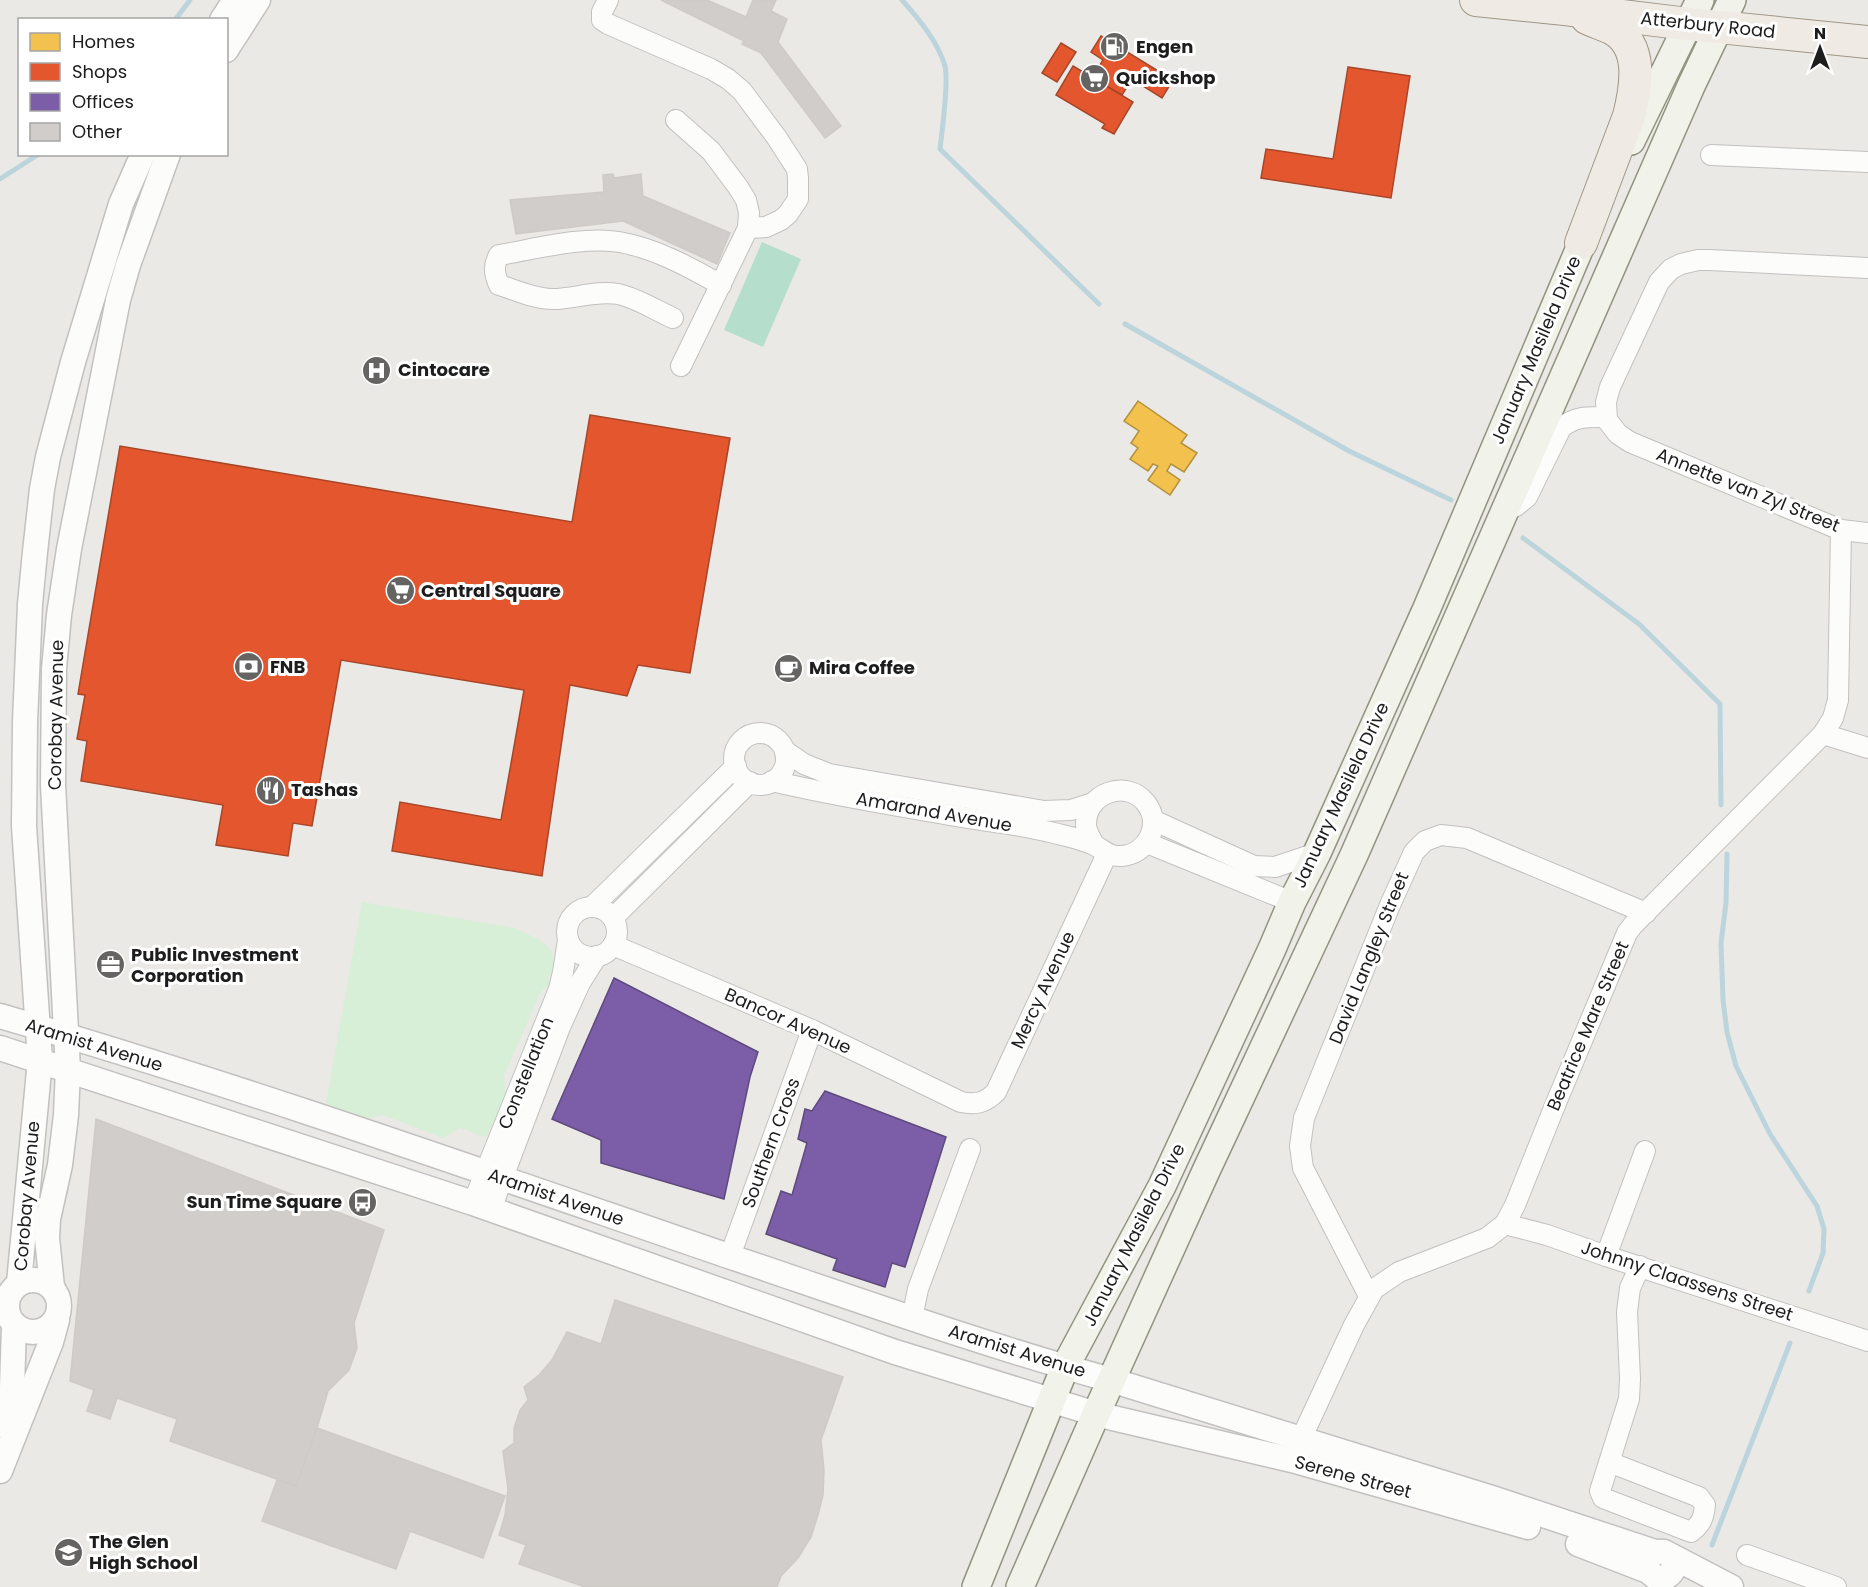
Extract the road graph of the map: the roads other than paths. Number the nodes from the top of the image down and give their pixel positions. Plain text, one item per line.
1 (236, 0) edge
2 (258, 0) edge
3 (608, 0) edge
4 (1476, 0) edge
5 (1565, 9) junction
6 (1694, 12) edge
7 (1726, 14) edge
8 (223, 18) edge
9 (1868, 42) edge
10 (228, 47) edge
11 (676, 120) dead end
12 (1711, 155) dead end
13 (142, 156) edge
14 (167, 156) edge
15 (1868, 162) edge
16 (748, 228) junction
17 (1581, 243) junction
18 (1868, 268) edge
19 (720, 285) junction
20 (673, 318) dead end
21 (681, 366) dead end
22 (1606, 417) junction
23 (1504, 511) junction
24 (1840, 530) junction
25 (1868, 533) edge
26 (1449, 637) junction
27 (1823, 734) junction
28 (1868, 748) edge
29 (785, 751) junction
30 (735, 766) junction
31 (750, 782) junction
32 (772, 782) junction
33 (1093, 803) junction
34 (1153, 820) junction
35 (1147, 843) junction
36 (1101, 849) junction
37 (1317, 853) junction
38 (1292, 902) junction
39 (592, 907) junction
40 (1646, 913) junction
41 (613, 918) junction
42 (568, 940) junction
43 (605, 951) junction
44 (0, 1016) edge
45 (39, 1027) junction
46 (812, 1030) junction
47 (66, 1037) junction
48 (0, 1048) edge
49 (40, 1060) junction
50 (68, 1069) junction
51 (961, 1102) joint
52 (970, 1149) dead end
53 (1645, 1150) dead end
54 (494, 1176) junction
55 (482, 1206) junction
56 (1505, 1224) junction
57 (730, 1256) junction
58 (1606, 1256) junction
59 (1640, 1266) junction
60 (19, 1283) junction
61 (52, 1287) junction
62 (1369, 1296) junction
63 (912, 1318) junction
64 (57, 1320) junction
65 (14, 1325) junction
66 (1868, 1341) edge
67 (1065, 1367) junction
68 (1112, 1380) junction
69 (1053, 1400) junction
70 (1096, 1414) junction
71 (0, 1425) edge
72 (1296, 1449) junction
73 (1609, 1462) junction
74 (0, 1471) edge
75 (1746, 1555) dead end
76 (1659, 1570) edge
77 (976, 1587) edge
78 (1020, 1587) edge
79 (1704, 1587) edge
80 (1731, 1587) edge
81 (1836, 1587) edge

1 - 8 street
2 - 10 street
3 - 16 street
4 - 5 main road, Atterbury Road
5 - 6 main road, Atterbury Road
5 - 17 main road
6 - 7 main road, Atterbury Road
6 - 17 main road, January Masilela Drive
7 - 9 main road, Atterbury Road
7 - 23 main road, January Masilela Drive
11 - 16 street
12 - 15 street
13 - 45 street, Corobay Avenue
14 - 47 street, Corobay Avenue
16 - 19 street
17 - 37 main road, January Masilela Drive
18 - 22 street
19 - 20 street
19 - 21 street
22 - 23 street
22 - 24 street, Annette van Zyl Street
23 - 26 main road, January Masilela Drive
24 - 25 street, Annette van Zyl Street
24 - 27 street, Beatrice Mare Street
26 - 38 main road
26 - 68 main road, January Masilela Drive
27 - 28 street
27 - 40 street, Beatrice Mare Street
29 - 30 street
29 - 32 street
29 - 33 street, Amarand Avenue
30 - 31 street
30 - 39 street
31 - 32 street
31 - 41 street
32 - 36 street, Amarand Avenue
33 - 34 street
33 - 36 street
34 - 35 street
34 - 37 street
35 - 36 street
35 - 38 street
36 - 51 street, Mercy Avenue
37 - 38 main road, January Masilela Drive
38 - 67 main road, January Masilela Drive
39 - 41 street
39 - 42 street
40 - 56 street, Beatrice Mare Street
40 - 62 street, David Langley Street
41 - 43 street
42 - 43 street
42 - 54 street, Constellation
43 - 46 street, Bancor Avenue
43 - 54 street, Constellation
44 - 45 street, Aramist Avenue
45 - 47 street, Aramist Avenue
45 - 49 street, Corobay Avenue
46 - 51 street, Bancor Avenue
46 - 57 street, Southern Cross
47 - 50 street, Corobay Avenue
47 - 54 street, Aramist Avenue
48 - 49 street, Aramist Avenue
49 - 50 street, Aramist Avenue
49 - 60 street, Corobay Avenue
50 - 55 street, Aramist Avenue
50 - 61 street, Corobay Avenue
52 - 63 street
53 - 58 street
54 - 55 street, Constellation
54 - 57 street, Aramist Avenue
55 - 69 street, Aramist Avenue
56 - 58 street, Johnny Claassens Street
56 - 62 street, Beatrice Mare Street
57 - 63 street, Aramist Avenue
58 - 59 street, Johnny Claassens Street
59 - 66 street, Johnny Claassens Street
59 - 73 street
60 - 61 street, Corobay Avenue
60 - 65 street, Corobay Avenue
61 - 64 street, Corobay Avenue
62 - 72 street, Beatrice Mare Street
63 - 67 street, Aramist Avenue
64 - 65 street
64 - 74 street, Corobay Avenue
65 - 71 street, Corobay Avenue
67 - 68 street, Aramist Avenue
67 - 69 main road, January Masilela Drive
68 - 70 main road, January Masilela Drive
68 - 72 street, Serene Street
69 - 70 street, Serene Street
69 - 77 main road, January Masilela Drive
70 - 72 street, Serene Street
70 - 78 main road, January Masilela Drive
72 - 76 street, Serene Street
73 - 73 street
75 - 81 street
76 - 79 street, Serene Street
76 - 80 street, Serene Street

